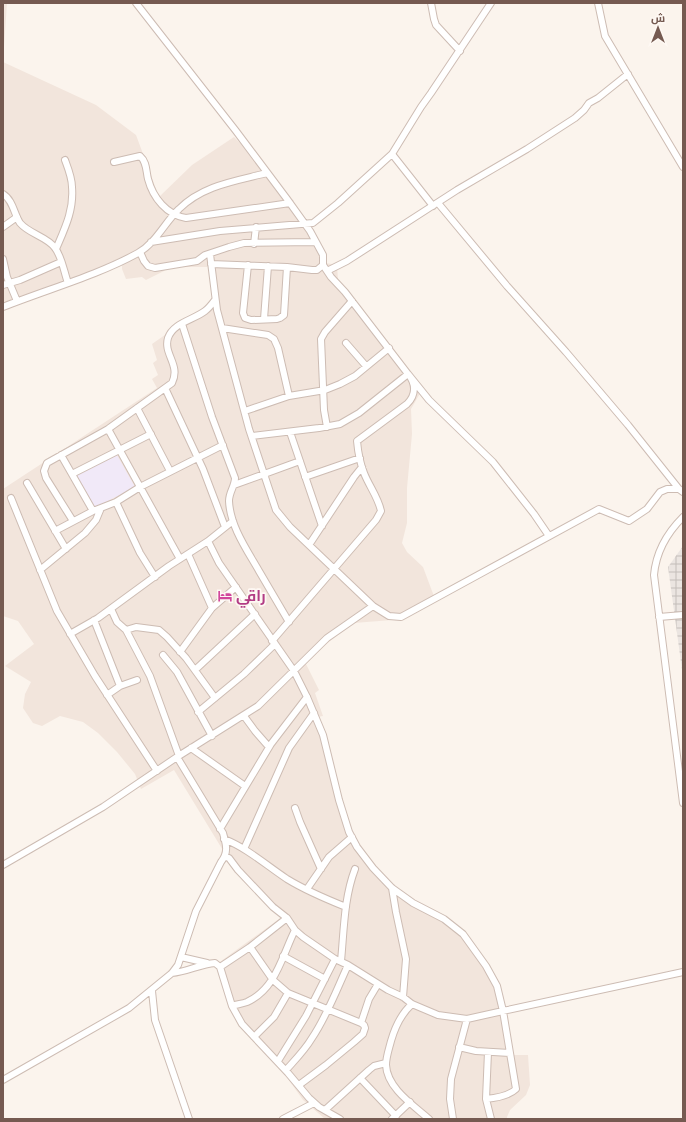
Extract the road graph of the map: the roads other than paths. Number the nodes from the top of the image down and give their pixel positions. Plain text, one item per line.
1 (136, 3) edge
2 (431, 3) edge
3 (491, 3) edge
4 (598, 3) edge
5 (460, 51) junction
6 (628, 74) junction
7 (392, 154) junction
8 (65, 160) dead end
9 (114, 162) dead end
10 (683, 167) edge
11 (267, 173) junction
12 (3, 194) edge
13 (290, 203) junction
14 (436, 205) junction
15 (173, 215) junction
16 (17, 217) junction
17 (304, 223) junction
18 (3, 226) edge
19 (256, 228) junction
20 (151, 242) junction
21 (315, 242) junction
22 (254, 244) junction
23 (56, 249) junction
24 (140, 252) junction
25 (210, 254) junction
26 (3, 259) edge
27 (61, 262) junction
28 (211, 264) junction
29 (248, 265) junction
30 (324, 265) junction
31 (268, 266) junction
32 (287, 267) junction
33 (327, 271) junction
34 (68, 283) junction
35 (6, 284) edge
36 (215, 300) junction
37 (352, 301) junction
38 (17, 302) junction
39 (3, 307) edge
40 (264, 320) junction
41 (182, 324) junction
42 (222, 328) junction
43 (346, 343) dead end
44 (388, 348) junction
45 (366, 366) junction
46 (408, 374) junction
47 (165, 388) junction
48 (323, 390) junction
49 (289, 396) junction
50 (137, 408) junction
51 (244, 411) junction
52 (327, 426) junction
53 (108, 429) junction
54 (290, 432) junction
55 (151, 434) junction
56 (252, 436) junction
57 (223, 444) junction
58 (120, 450) junction
59 (62, 455) junction
60 (198, 457) junction
61 (360, 458) junction
62 (300, 461) junction
63 (362, 467) junction
64 (170, 471) junction
65 (72, 474) junction
66 (264, 474) junction
67 (305, 477) junction
68 (27, 483) dead end
69 (234, 485) junction
70 (140, 487) junction
71 (681, 490) edge
72 (11, 498) dead end
73 (116, 502) junction
74 (101, 508) junction
75 (93, 511) junction
76 (683, 517) edge
77 (73, 521) junction
78 (233, 521) junction
79 (322, 526) junction
80 (225, 528) junction
81 (56, 531) junction
82 (549, 536) junction
83 (208, 541) junction
84 (309, 545) junction
85 (66, 549) junction
86 (188, 554) junction
87 (180, 559) junction
88 (334, 569) junction
89 (40, 570) junction
90 (155, 577) junction
91 (236, 587) junction
92 (373, 606) junction
93 (212, 608) junction
94 (111, 609) junction
95 (255, 614) junction
96 (683, 616) edge
97 (659, 617) junction
98 (94, 620) junction
99 (289, 622) junction
100 (126, 630) junction
101 (70, 634) junction
102 (274, 642) junction
103 (180, 652) junction
104 (163, 655) dead end
105 (195, 670) junction
106 (294, 671) junction
107 (137, 680) dead end
108 (120, 686) junction
109 (107, 695) junction
110 (215, 698) junction
111 (307, 698) junction
112 (198, 712) junction
113 (314, 713) junction
114 (244, 716) junction
115 (212, 736) junction
116 (683, 746) edge
117 (269, 747) junction
118 (191, 748) junction
119 (676, 748) junction
120 (178, 757) junction
121 (157, 771) junction
122 (245, 786) junction
123 (683, 803) edge
124 (295, 808) dead end
125 (220, 828) junction
126 (352, 837) junction
127 (224, 839) junction
128 (244, 849) junction
129 (226, 857) junction
130 (3, 865) edge
131 (321, 869) junction
132 (355, 869) dead end
133 (392, 888) junction
134 (307, 889) junction
135 (346, 907) junction
136 (287, 918) junction
137 (295, 930) junction
138 (250, 947) junction
139 (283, 956) junction
140 (181, 957) junction
141 (338, 960) junction
142 (208, 963) junction
143 (348, 965) junction
144 (220, 967) junction
145 (683, 972) edge
146 (172, 973) junction
147 (325, 979) junction
148 (273, 980) junction
149 (378, 984) junction
150 (152, 990) junction
151 (288, 993) junction
152 (403, 997) junction
153 (312, 1003) junction
154 (412, 1004) junction
155 (232, 1006) junction
156 (328, 1009) junction
157 (503, 1011) junction
158 (468, 1019) junction
159 (361, 1023) junction
160 (254, 1037) junction
161 (459, 1047) junction
162 (488, 1052) junction
163 (510, 1052) junction
164 (278, 1061) junction
165 (386, 1063) junction
166 (286, 1070) junction
167 (360, 1078) junction
168 (3, 1080) edge
169 (299, 1085) junction
170 (486, 1099) junction
171 (410, 1102) junction
172 (314, 1103) junction
173 (325, 1110) junction
174 (394, 1117) edge
175 (189, 1119) edge
176 (283, 1119) edge
177 (340, 1119) edge
178 (429, 1119) edge
179 (453, 1119) edge
180 (491, 1119) edge

1 - 11 street
2 - 5 street
3 - 5 street
4 - 6 street
5 - 7 street
6 - 10 street
6 - 14 street
7 - 14 street
7 - 17 street
8 - 23 street
9 - 15 street
11 - 13 street
11 - 15 street
12 - 16 street
13 - 15 street
13 - 17 street
14 - 33 street
14 - 71 street
15 - 20 street
16 - 18 street
16 - 23 street
17 - 19 street
17 - 21 street
19 - 20 street
19 - 22 street
20 - 24 street
21 - 22 street
21 - 30 street
22 - 25 street
23 - 27 street
24 - 25 street
24 - 34 street
25 - 28 street
26 - 35 street
27 - 34 street
27 - 35 street
28 - 29 street
28 - 36 street
29 - 31 street
29 - 40 street
30 - 32 street
30 - 33 street
31 - 32 street
31 - 40 street
32 - 40 street
33 - 37 street
34 - 38 street
35 - 38 street
36 - 41 street
36 - 42 street
37 - 44 street
37 - 48 street
38 - 39 street
41 - 47 street
41 - 57 street
42 - 49 street
42 - 51 street
43 - 45 street
44 - 45 street
44 - 46 street
45 - 48 street
46 - 52 street
46 - 61 street
46 - 82 street
47 - 50 street
47 - 60 street
48 - 49 street
48 - 52 street
49 - 51 street
50 - 53 street
50 - 55 street
51 - 56 street
52 - 54 street
53 - 58 street
53 - 59 street
54 - 56 street
54 - 62 street
55 - 58 street
55 - 64 street
56 - 66 street
57 - 60 street
57 - 69 street
58 - 65 street
58 - 70 street
59 - 65 street
59 - 77 street
60 - 64 street
60 - 80 street
61 - 63 street
61 - 67 street
62 - 66 street
62 - 67 street
63 - 79 street
63 - 88 street
64 - 70 street
65 - 75 street
66 - 69 street
66 - 84 street
67 - 79 street
68 - 81 street
69 - 78 street
70 - 73 street
70 - 87 street
71 - 82 street
72 - 89 street
73 - 74 street
73 - 90 street
74 - 75 street
74 - 85 street
75 - 77 street
76 - 97 street
77 - 81 street
78 - 80 street
78 - 99 street
79 - 84 street
80 - 83 street
81 - 85 street
82 - 92 street
83 - 86 street
83 - 91 street
84 - 88 street
85 - 89 street
86 - 87 street
86 - 93 street
87 - 90 street
88 - 92 street
88 - 99 street
89 - 101 street
90 - 94 street
91 - 93 street
91 - 95 street
92 - 106 street
93 - 103 street
94 - 98 street
94 - 100 street
95 - 102 street
95 - 105 street
96 - 97 street
97 - 119 street
98 - 101 street
98 - 108 street
99 - 102 street
100 - 103 street
100 - 120 street
101 - 109 street
102 - 106 street
102 - 110 street
103 - 105 street
104 - 112 street
105 - 110 street
106 - 111 street
106 - 114 street
107 - 108 street
108 - 109 street
109 - 121 street
110 - 112 street
111 - 113 street
111 - 117 street
112 - 115 street
113 - 126 street
113 - 128 street
114 - 115 street
114 - 117 street
115 - 118 street
116 - 119 street
117 - 122 street
118 - 120 street
118 - 122 street
119 - 123 street
120 - 121 street
120 - 125 street
121 - 130 street
122 - 125 street
124 - 131 street
125 - 127 street
126 - 131 street
126 - 133 street
127 - 128 street
127 - 129 street
128 - 134 street
129 - 136 street
129 - 140 street
131 - 134 street
132 - 135 street
133 - 152 street
133 - 157 street
134 - 135 street
135 - 141 street
136 - 137 street
136 - 138 street
137 - 139 street
137 - 141 street
138 - 144 street
138 - 148 street
139 - 147 street
139 - 148 street
140 - 142 street
140 - 146 street
141 - 143 street
141 - 147 street
142 - 144 street
142 - 146 street
143 - 149 street
143 - 156 street
144 - 155 street
145 - 157 street
146 - 150 street
147 - 153 street
148 - 151 street
148 - 155 street
149 - 152 street
149 - 159 street
150 - 168 street
150 - 175 street
151 - 153 street
151 - 160 street
152 - 154 street
153 - 156 street
153 - 164 street
154 - 158 street
154 - 165 street
155 - 160 street
156 - 159 street
156 - 166 street
157 - 158 street
157 - 163 street
158 - 161 street
159 - 169 street
160 - 164 street
161 - 162 street
161 - 179 street
162 - 163 street
162 - 170 street
163 - 170 street
164 - 166 street
165 - 167 street
165 - 171 street
166 - 169 street
167 - 173 street
167 - 174 street
169 - 172 street
170 - 180 street
171 - 174 street
171 - 178 street
172 - 173 street
172 - 176 street
173 - 177 street

